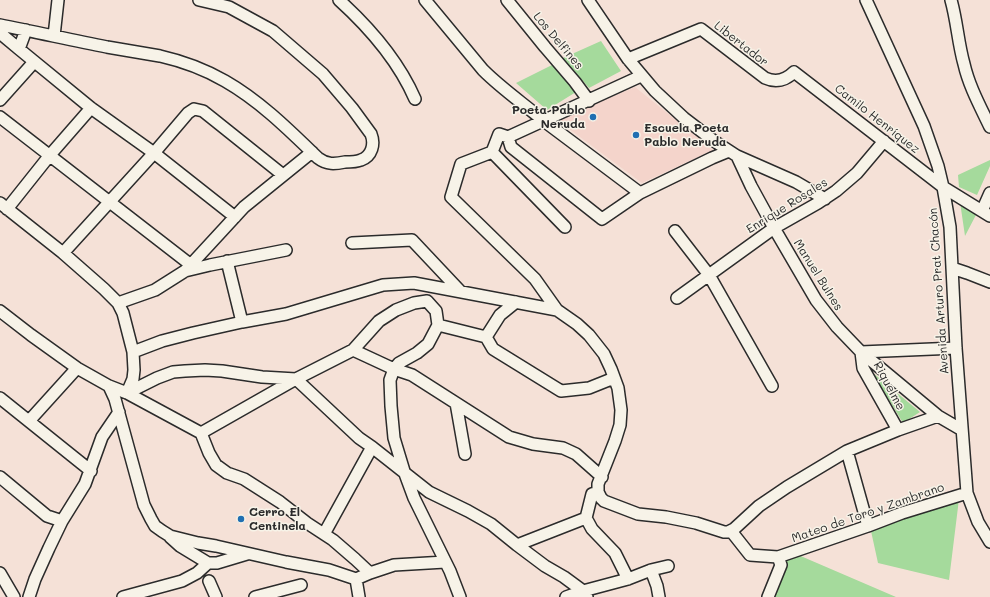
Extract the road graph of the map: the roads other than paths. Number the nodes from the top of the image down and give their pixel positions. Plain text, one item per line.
1 (58, 0) edge
2 (199, 0) edge
3 (339, 0) edge
4 (425, 0) edge
5 (507, 0) edge
6 (588, 0) edge
7 (866, 0) edge
8 (951, 0) edge
9 (0, 25) edge
10 (26, 30) junction
11 (0, 33) edge
12 (54, 36) junction
13 (19, 49) junction
14 (628, 60) junction
15 (34, 62) junction
16 (794, 72) joint
17 (642, 76) junction
18 (415, 99) dead end
19 (0, 100) edge
20 (589, 100) junction
21 (91, 108) junction
22 (0, 117) edge
23 (544, 121) junction
24 (990, 127) edge
25 (508, 137) junction
26 (884, 141) junction
27 (312, 152) junction
28 (492, 152) junction
29 (154, 153) junction
30 (733, 154) junction
31 (50, 156) junction
32 (283, 175) junction
33 (943, 187) junction
34 (640, 193) junction
35 (990, 193) edge
36 (825, 199) junction
37 (110, 202) junction
38 (3, 206) edge
39 (986, 213) edge
40 (235, 217) junction
41 (565, 227) dead end
42 (774, 228) junction
43 (675, 232) dead end
44 (352, 243) dead end
45 (286, 250) dead end
46 (63, 253) junction
47 (227, 261) junction
48 (188, 268) junction
49 (952, 268) junction
50 (709, 275) junction
51 (990, 282) edge
52 (460, 292) junction
53 (677, 298) dead end
54 (516, 302) junction
55 (118, 303) junction
56 (557, 310) junction
57 (0, 311) edge
58 (242, 322) junction
59 (438, 325) junction
60 (486, 337) junction
61 (956, 348) junction
62 (352, 350) junction
63 (133, 352) junction
64 (861, 352) junction
65 (77, 368) junction
66 (394, 369) junction
67 (614, 378) junction
68 (296, 379) junction
69 (109, 386) junction
70 (772, 386) dead end
71 (127, 393) junction
72 (2, 403) edge
73 (456, 403) junction
74 (119, 412) junction
75 (938, 416) junction
76 (28, 421) junction
77 (898, 430) junction
78 (962, 430) junction
79 (201, 433) junction
80 (372, 447) junction
81 (847, 451) junction
82 (464, 454) dead end
83 (90, 471) junction
84 (405, 474) junction
85 (602, 476) junction
86 (0, 477) edge
87 (598, 492) junction
88 (967, 493) junction
89 (586, 518) junction
90 (62, 521) junction
91 (868, 526) junction
92 (731, 531) junction
93 (324, 534) junction
94 (170, 536) junction
95 (990, 542) edge
96 (517, 545) junction
97 (248, 554) junction
98 (778, 557) junction
99 (445, 562) junction
100 (208, 564) junction
101 (668, 566) dead end
102 (651, 570) junction
103 (0, 573) edge
104 (370, 573) junction
105 (356, 579) junction
106 (628, 579) junction
107 (209, 581) dead end
108 (301, 585) dead end
109 (585, 594) edge
110 (14, 597) edge
111 (29, 597) edge
112 (123, 597) edge
113 (216, 597) edge
114 (255, 597) edge
115 (359, 597) edge
116 (460, 597) edge
117 (566, 597) edge
118 (659, 597) edge
119 (768, 597) edge

1 - 12 street
2 - 27 street
3 - 18 street
4 - 23 street
5 - 20 street, Los Delfines
6 - 14 street
7 - 33 street, Avenida Arturo Prat Chacón
8 - 24 street
9 - 10 street
10 - 12 street
10 - 13 street
11 - 13 street
12 - 27 street
13 - 15 street
14 - 16 street, Libertador
14 - 17 street
15 - 19 street
15 - 21 street
16 - 26 street, Camilo Henríquez
17 - 20 street
17 - 30 street
20 - 23 street
21 - 29 street
21 - 31 street
22 - 31 street
23 - 25 street
23 - 34 street
25 - 28 street
25 - 34 street
26 - 33 street, Camilo Henríquez
26 - 36 street, Enrique Rosales
27 - 32 street
28 - 41 street
28 - 56 street
29 - 32 street
29 - 37 street
29 - 40 street
30 - 34 street
30 - 36 street
30 - 42 street, Manuel Bulnes
31 - 37 street
31 - 38 street
32 - 40 street
33 - 39 street, Camilo Henríquez
33 - 49 street, Avenida Arturo Prat Chacón
35 - 39 street
36 - 42 street, Enrique Rosales
37 - 46 street
37 - 48 street
38 - 46 street
40 - 48 street
42 - 50 street, Enrique Rosales
42 - 64 street, Manuel Bulnes
43 - 50 street
44 - 52 street
45 - 47 street
46 - 55 street
47 - 48 street
47 - 58 street
48 - 55 street
49 - 51 street
49 - 61 street, Avenida Arturo Prat Chacón
50 - 53 street, Enrique Rosales
50 - 70 street
52 - 54 street
52 - 58 street
54 - 56 street
54 - 60 street
55 - 63 street
56 - 67 street
57 - 65 street
58 - 63 street
59 - 60 street
59 - 62 street
59 - 66 street
60 - 67 street
61 - 64 street
61 - 78 street, Avenida Arturo Prat Chacón
62 - 66 street
62 - 68 street
63 - 71 street
64 - 75 street, Manuel Bulnes
64 - 77 street, Riquelme
65 - 69 street
65 - 76 street
66 - 73 street
66 - 84 street
67 - 85 street
68 - 71 street
68 - 79 street
68 - 80 street
69 - 71 street
69 - 74 street
71 - 79 street
72 - 76 street
73 - 82 street
73 - 85 street
74 - 83 street
74 - 94 street
75 - 77 street
75 - 78 street, Manuel Bulnes
76 - 83 street
77 - 81 street
78 - 88 street, Avenida Arturo Prat Chacón
79 - 93 street
80 - 84 street
80 - 93 street
81 - 91 street
81 - 92 street
83 - 90 street
84 - 96 street
84 - 99 street
85 - 87 street
86 - 90 street
87 - 89 street
87 - 92 street
88 - 91 street, Mateo de Toro y Zambrano
88 - 95 street, Avenida Arturo Prat Chacón
89 - 96 street
89 - 106 street
90 - 111 street
91 - 98 street, Mateo de Toro y Zambrano
92 - 98 street
93 - 104 street
94 - 97 street
94 - 100 street
96 - 109 street
97 - 100 street
97 - 105 street
98 - 119 street
99 - 104 street
99 - 116 street
100 - 112 street
101 - 102 street
102 - 106 street
102 - 118 street
103 - 110 street
104 - 105 street
105 - 115 street
106 - 109 street
107 - 113 street
108 - 114 street
109 - 117 street

